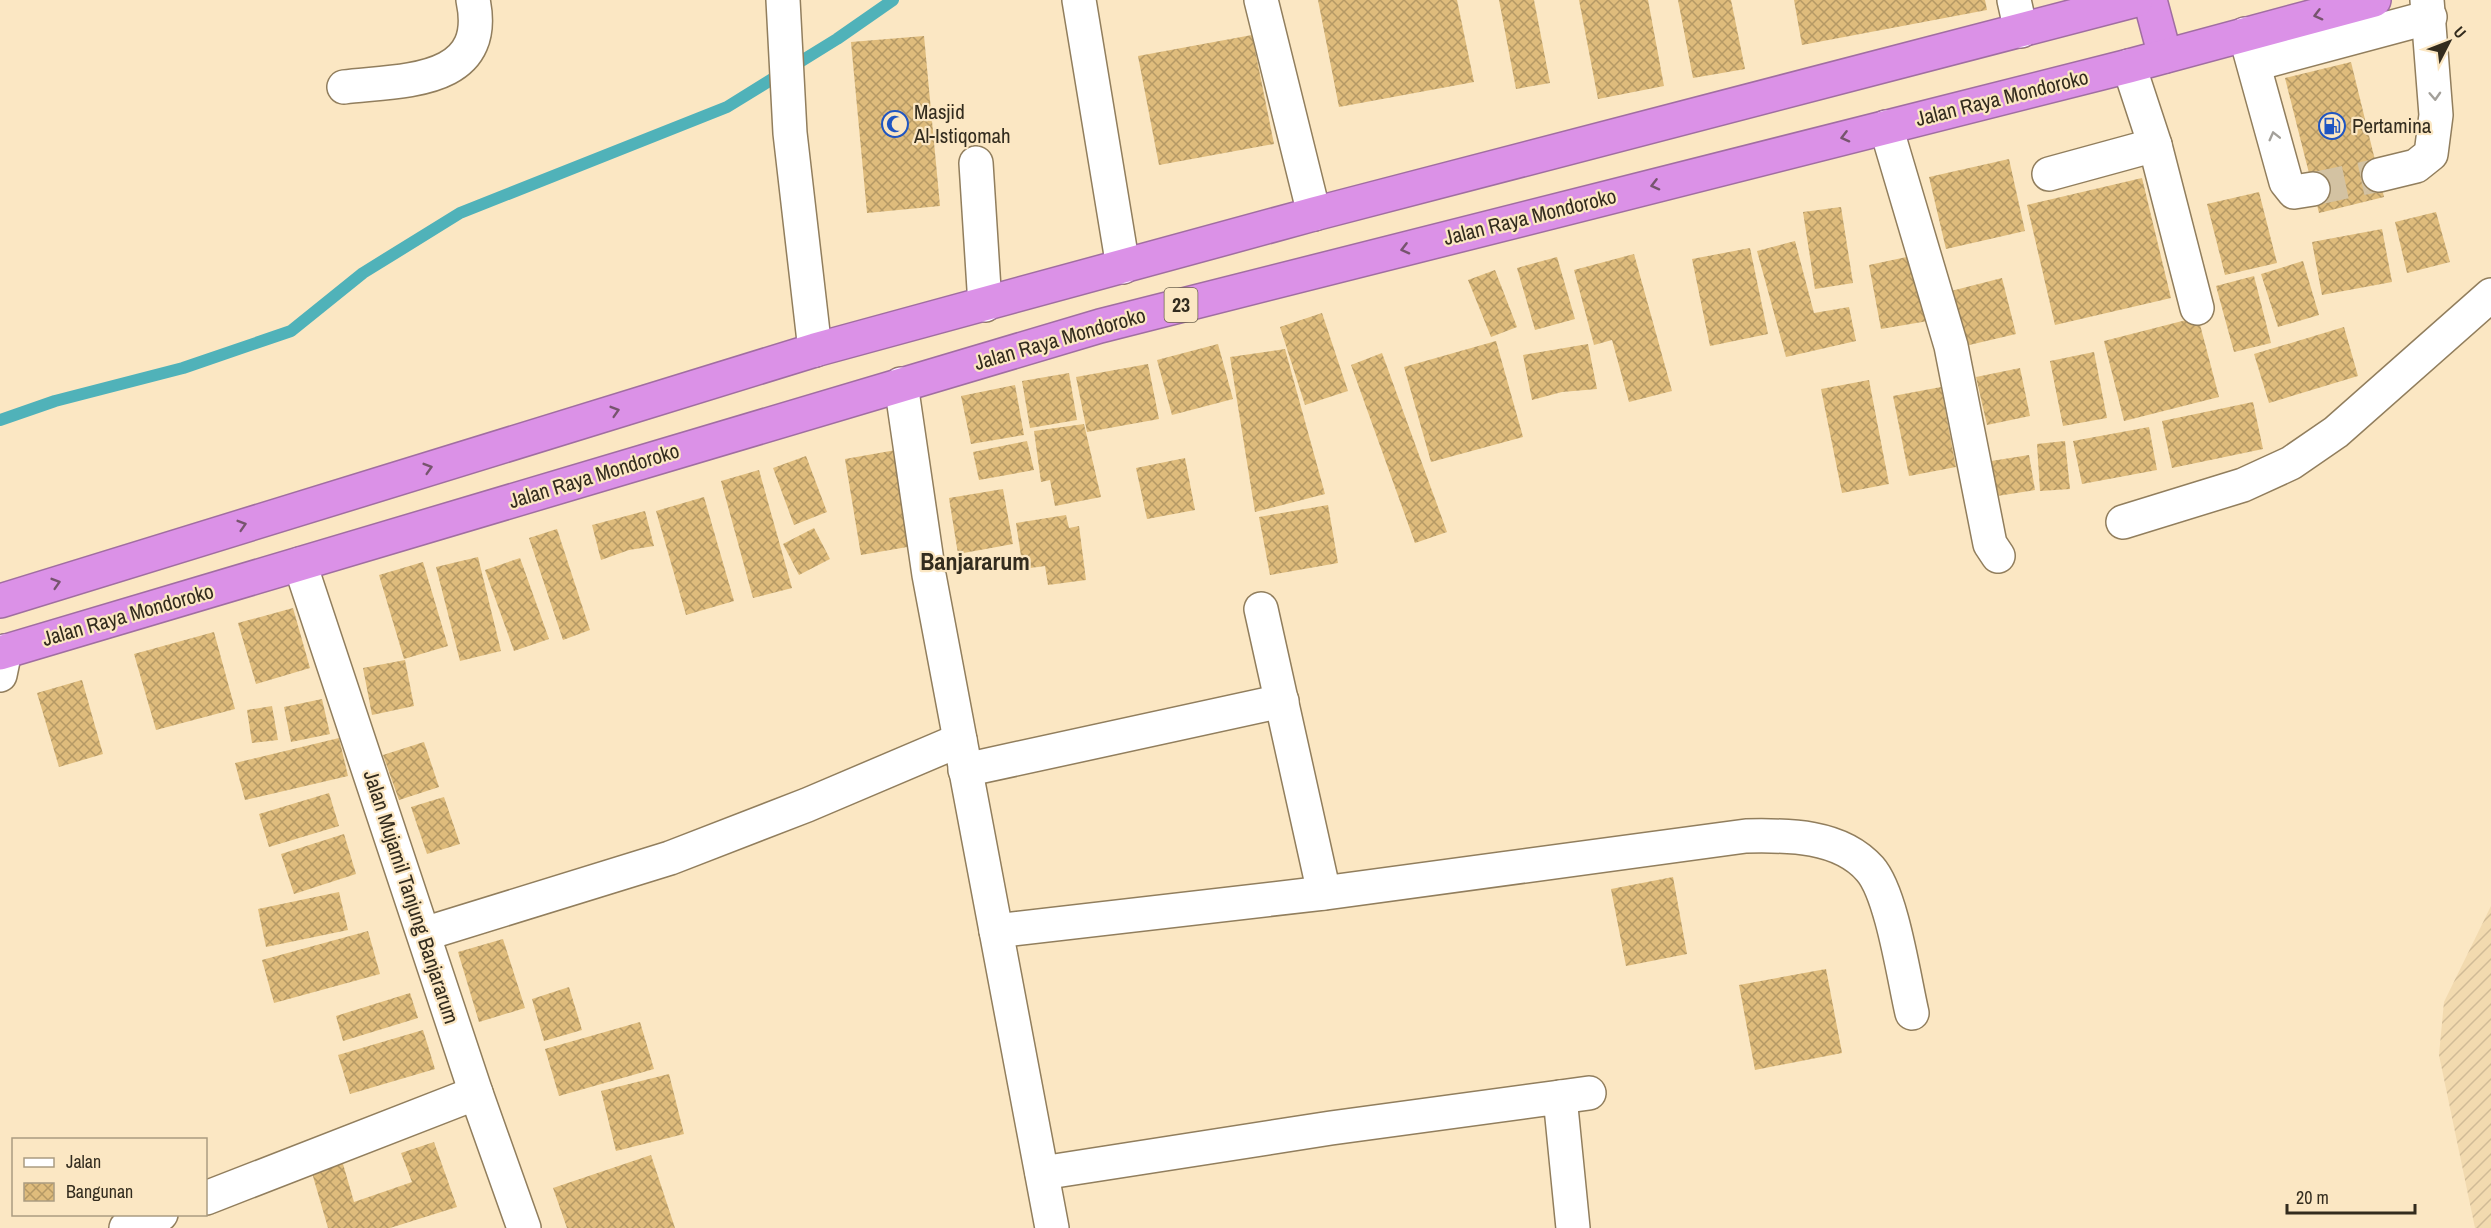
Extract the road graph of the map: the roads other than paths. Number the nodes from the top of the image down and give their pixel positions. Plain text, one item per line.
1 (1079, 0) edge
2 (1260, 0) edge
3 (2136, 0) edge
4 (2150, 0) edge
5 (2374, 0) edge
6 (481, 1) edge
7 (2429, 8) edge
8 (784, 12) edge
9 (2017, 15) edge
10 (2250, 49) junction
11 (2165, 56) junction
12 (2129, 66) junction
13 (344, 87) dead end
14 (1886, 127) junction
15 (2155, 145) junction
16 (976, 163) dead end
17 (2049, 174) dead end
18 (2379, 175) tunnel mouth
19 (2313, 189) tunnel mouth
20 (1314, 214) junction
21 (1123, 267) junction
22 (2491, 295) edge
23 (985, 305) junction
24 (2197, 308) dead end
25 (814, 350) junction
26 (901, 384) junction
27 (2123, 522) dead end
28 (1998, 556) dead end
29 (300, 564) junction
30 (0, 601) edge
31 (1261, 609) dead end
32 (2, 660) edge
33 (1282, 701) junction
34 (963, 755) junction
35 (1324, 893) junction
36 (996, 931) junction
37 (423, 934) junction
38 (1912, 1013) dead end
39 (476, 1093) junction
40 (1042, 1173) junction
41 (207, 1198) edge
42 (524, 1228) edge
43 (1052, 1228) edge
44 (1573, 1228) edge

1 - 21 street
2 - 20 street
3 - 9 highway, 23
4 - 11 highway
5 -> 10 highway, Jalan Raya Mondoroko / 23
6 - 13 street
7 - 10 street
7 -> 18 street
8 - 25 street
9 - 20 highway, 23
10 - 11 highway, Jalan Raya Mondoroko / 23
19 -> 10 street
11 - 12 highway, Jalan Raya Mondoroko / 23
12 - 14 highway, Jalan Raya Mondoroko / 23
12 - 15 street
14 -> 26 highway, Jalan Raya Mondoroko / 23
14 - 28 street
15 - 17 street
15 - 24 street
16 - 23 street
20 - 21 highway, 23
21 - 23 highway, 23
22 - 27 street
23 - 25 highway, 23
30 -> 25 highway, 23
26 - 29 highway, Jalan Raya Mondoroko / 23
26 - 34 street
29 - 32 highway, Jalan Raya Mondoroko / 23
29 - 37 street, Jalan Mujamil Tanjung Banjararum
31 - 33 street
33 - 34 street
33 - 35 street
34 - 36 street
34 - 37 street
35 - 36 street
35 - 38 street
36 - 40 street
37 - 39 street, Jalan Mujamil Tanjung Banjararum
39 - 41 street
39 - 42 street, Jalan Mujamil Tanjung Banjararum
40 - 43 street
40 - 44 street

